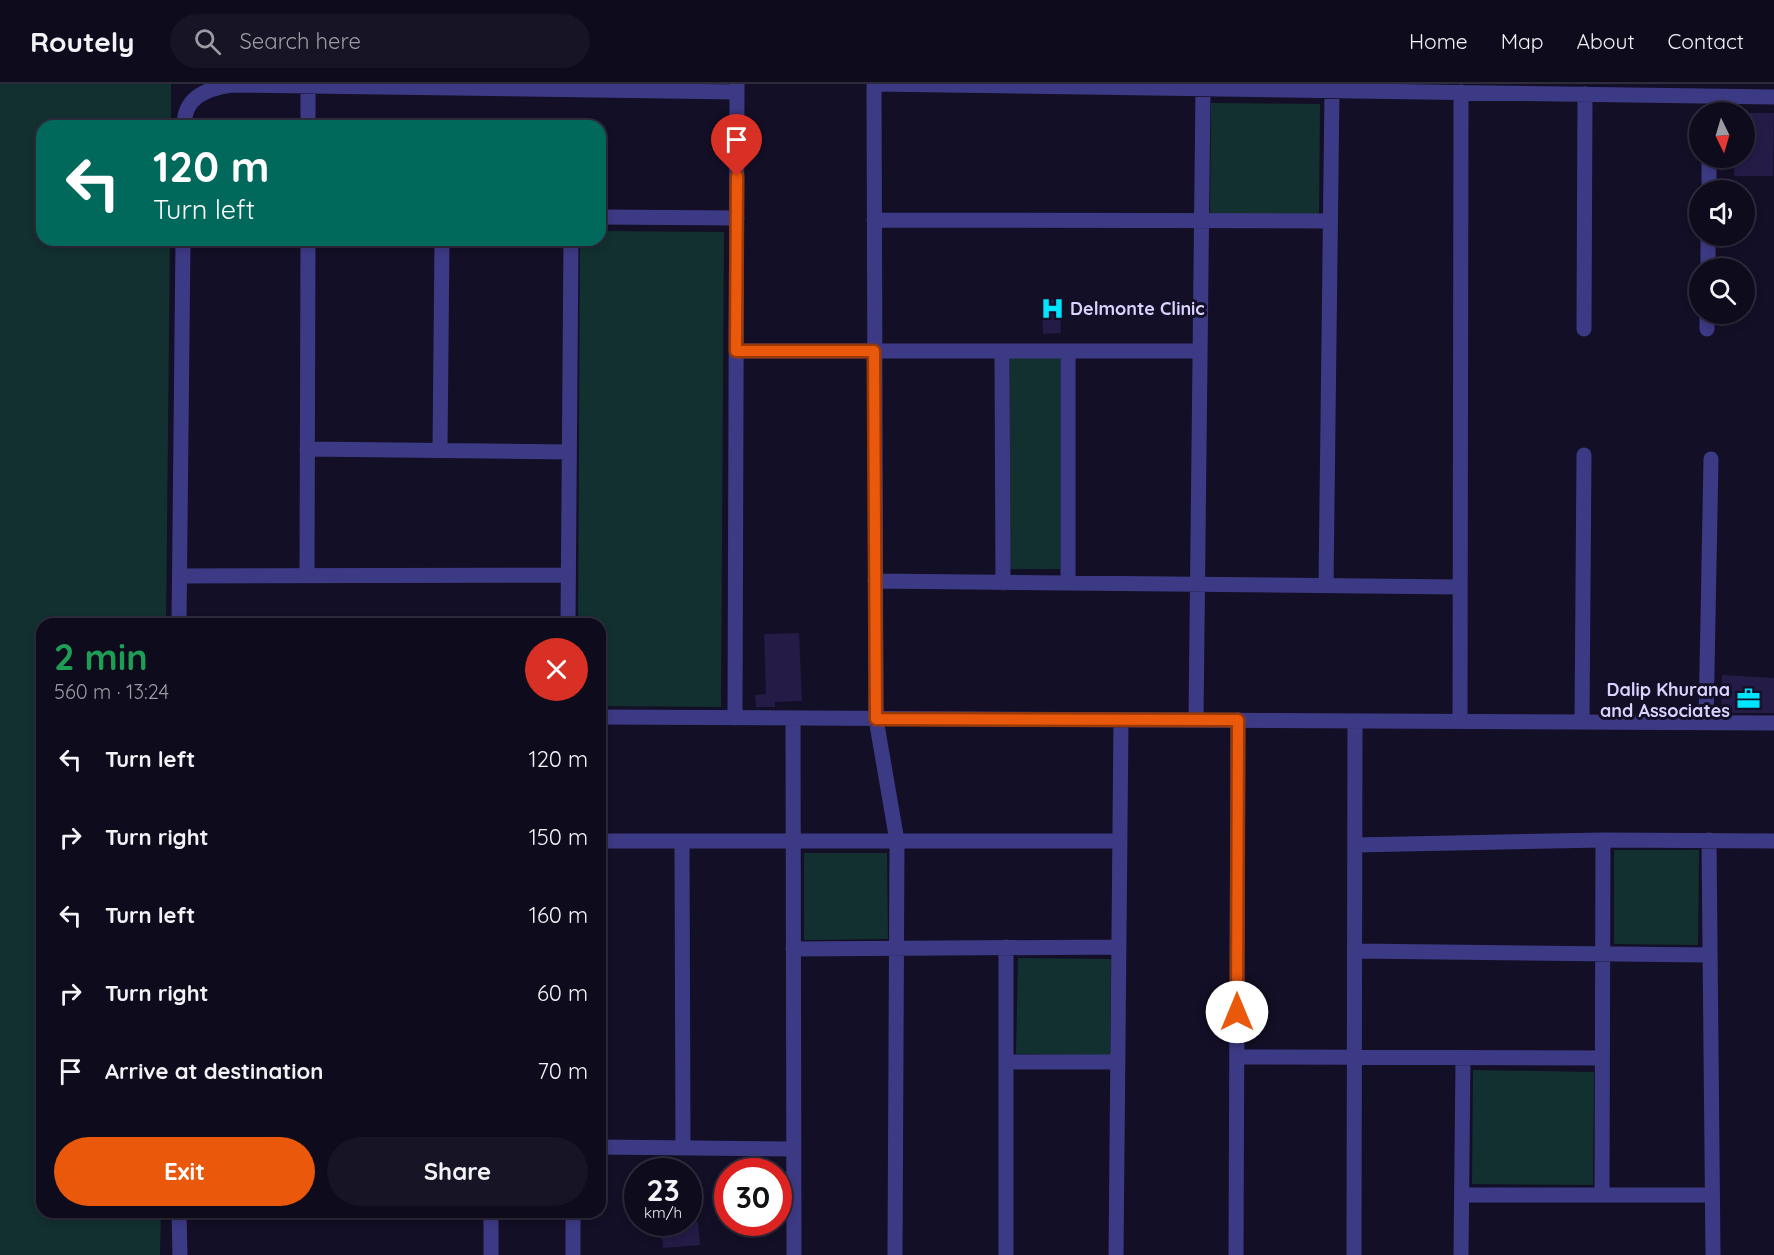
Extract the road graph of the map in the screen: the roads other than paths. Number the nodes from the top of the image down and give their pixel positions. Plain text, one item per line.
1 (874, 84) edge
2 (308, 86) junction
3 (737, 88) edge
4 (1203, 89) junction
5 (1332, 91) junction
6 (1461, 92) junction
7 (1585, 94) junction
8 (1710, 96) junction
9 (1774, 97) edge
10 (1710, 102) edge
11 (184, 120) edge
12 (308, 120) edge
13 (606, 217) edge
14 (737, 218) junction
15 (874, 220) junction
16 (1201, 220) junction
17 (1330, 221) junction
18 (183, 246) edge
19 (308, 246) edge
20 (442, 246) edge
21 (571, 246) edge
22 (1707, 324) edge
23 (1584, 329) dead end
24 (1707, 329) dead end
25 (736, 351) junction
26 (874, 351) junction
27 (1002, 351) junction
28 (1068, 351) junction
29 (1200, 351) junction
30 (307, 449) junction
31 (440, 450) junction
32 (569, 452) junction
33 (1584, 455) dead end
34 (1711, 459) dead end
35 (307, 575) junction
36 (568, 575) junction
37 (180, 576) junction
38 (875, 581) junction
39 (1003, 583) junction
40 (1068, 583) junction
41 (1198, 585) junction
42 (1326, 586) junction
43 (1460, 587) junction
44 (180, 618) edge
45 (568, 618) edge
46 (606, 717) edge
47 (735, 718) junction
48 (793, 718) junction
49 (876, 719) junction
50 (1121, 720) junction
51 (1196, 720) junction
52 (1238, 720) junction
53 (1355, 721) junction
54 (1460, 721) junction
55 (1582, 722) junction
56 (1706, 723) junction
57 (1774, 723) edge
58 (1603, 840) junction
59 (1709, 840) junction
60 (606, 841) edge
61 (682, 841) junction
62 (793, 841) junction
63 (897, 841) junction
64 (1120, 841) junction
65 (1774, 841) edge
66 (1355, 845) junction
67 (1006, 947) junction
68 (1119, 947) junction
69 (897, 948) junction
70 (793, 949) junction
71 (1354, 951) junction
72 (1602, 954) junction
73 (1710, 955) junction
74 (1237, 1057) junction
75 (1354, 1057) junction
76 (1463, 1058) junction
77 (1602, 1058) junction
78 (1006, 1062) junction
79 (1118, 1062) junction
80 (606, 1147) edge
81 (683, 1148) junction
82 (794, 1149) junction
83 (1462, 1195) junction
84 (1602, 1195) junction
85 (1712, 1195) junction
86 (179, 1218) edge
87 (491, 1218) edge
88 (573, 1218) edge
89 (180, 1255) edge
90 (491, 1255) edge
91 (573, 1255) edge
92 (794, 1255) edge
93 (895, 1255) edge
94 (1006, 1255) edge
95 (1116, 1255) edge
96 (1236, 1255) edge
97 (1354, 1255) edge
98 (1461, 1255) edge
99 (1713, 1255) edge

1 - 4 street
1 - 15 street
2 - 3 street
2 - 11 street
2 - 12 street
3 - 14 street
4 - 5 street
4 - 16 street
5 - 6 street
5 - 17 street
6 - 7 street
6 - 43 street
7 - 8 street
7 - 23 street
8 - 9 street
8 - 10 street
13 - 14 street
14 - 25 street
15 - 16 street
15 - 26 street
16 - 17 street
16 - 29 street
17 - 42 street
18 - 37 street
19 - 30 street
20 - 31 street
21 - 32 street
22 - 24 street
25 - 26 street
25 - 47 street
26 - 27 street
26 - 38 street
27 - 28 street
27 - 39 street
28 - 29 street
28 - 40 street
29 - 41 street
30 - 31 street
30 - 35 street
31 - 32 street
32 - 36 street
33 - 55 street
34 - 56 street
35 - 36 street
35 - 37 street
36 - 45 street
37 - 44 street
38 - 39 street
38 - 49 street
39 - 40 street
40 - 41 street
41 - 42 street
41 - 51 street
42 - 43 street
43 - 54 street
46 - 47 street
47 - 48 street
48 - 49 street
48 - 62 street
49 - 50 street
49 - 63 street
50 - 51 street
50 - 64 street
51 - 52 street
52 - 53 street
52 - 74 street
53 - 54 street
53 - 66 street
54 - 55 street
55 - 56 street
56 - 57 street
58 - 59 street
58 - 66 street
58 - 72 street
59 - 65 street
59 - 73 street
60 - 61 street
61 - 62 street
61 - 81 street
62 - 63 street
62 - 70 street
63 - 64 street
63 - 69 street
64 - 68 street
66 - 71 street
67 - 68 street
67 - 69 street
67 - 78 street
68 - 79 street
69 - 70 street
69 - 93 street
70 - 82 street
71 - 72 street
71 - 75 street
72 - 73 street
72 - 77 street
73 - 85 street
74 - 75 street
74 - 96 street
75 - 76 street
75 - 97 street
76 - 77 street
76 - 83 street
77 - 84 street
78 - 79 street
78 - 94 street
79 - 95 street
80 - 81 street
81 - 82 street
82 - 92 street
83 - 84 street
83 - 98 street
84 - 85 street
85 - 99 street
86 - 89 street
87 - 90 street
88 - 91 street

